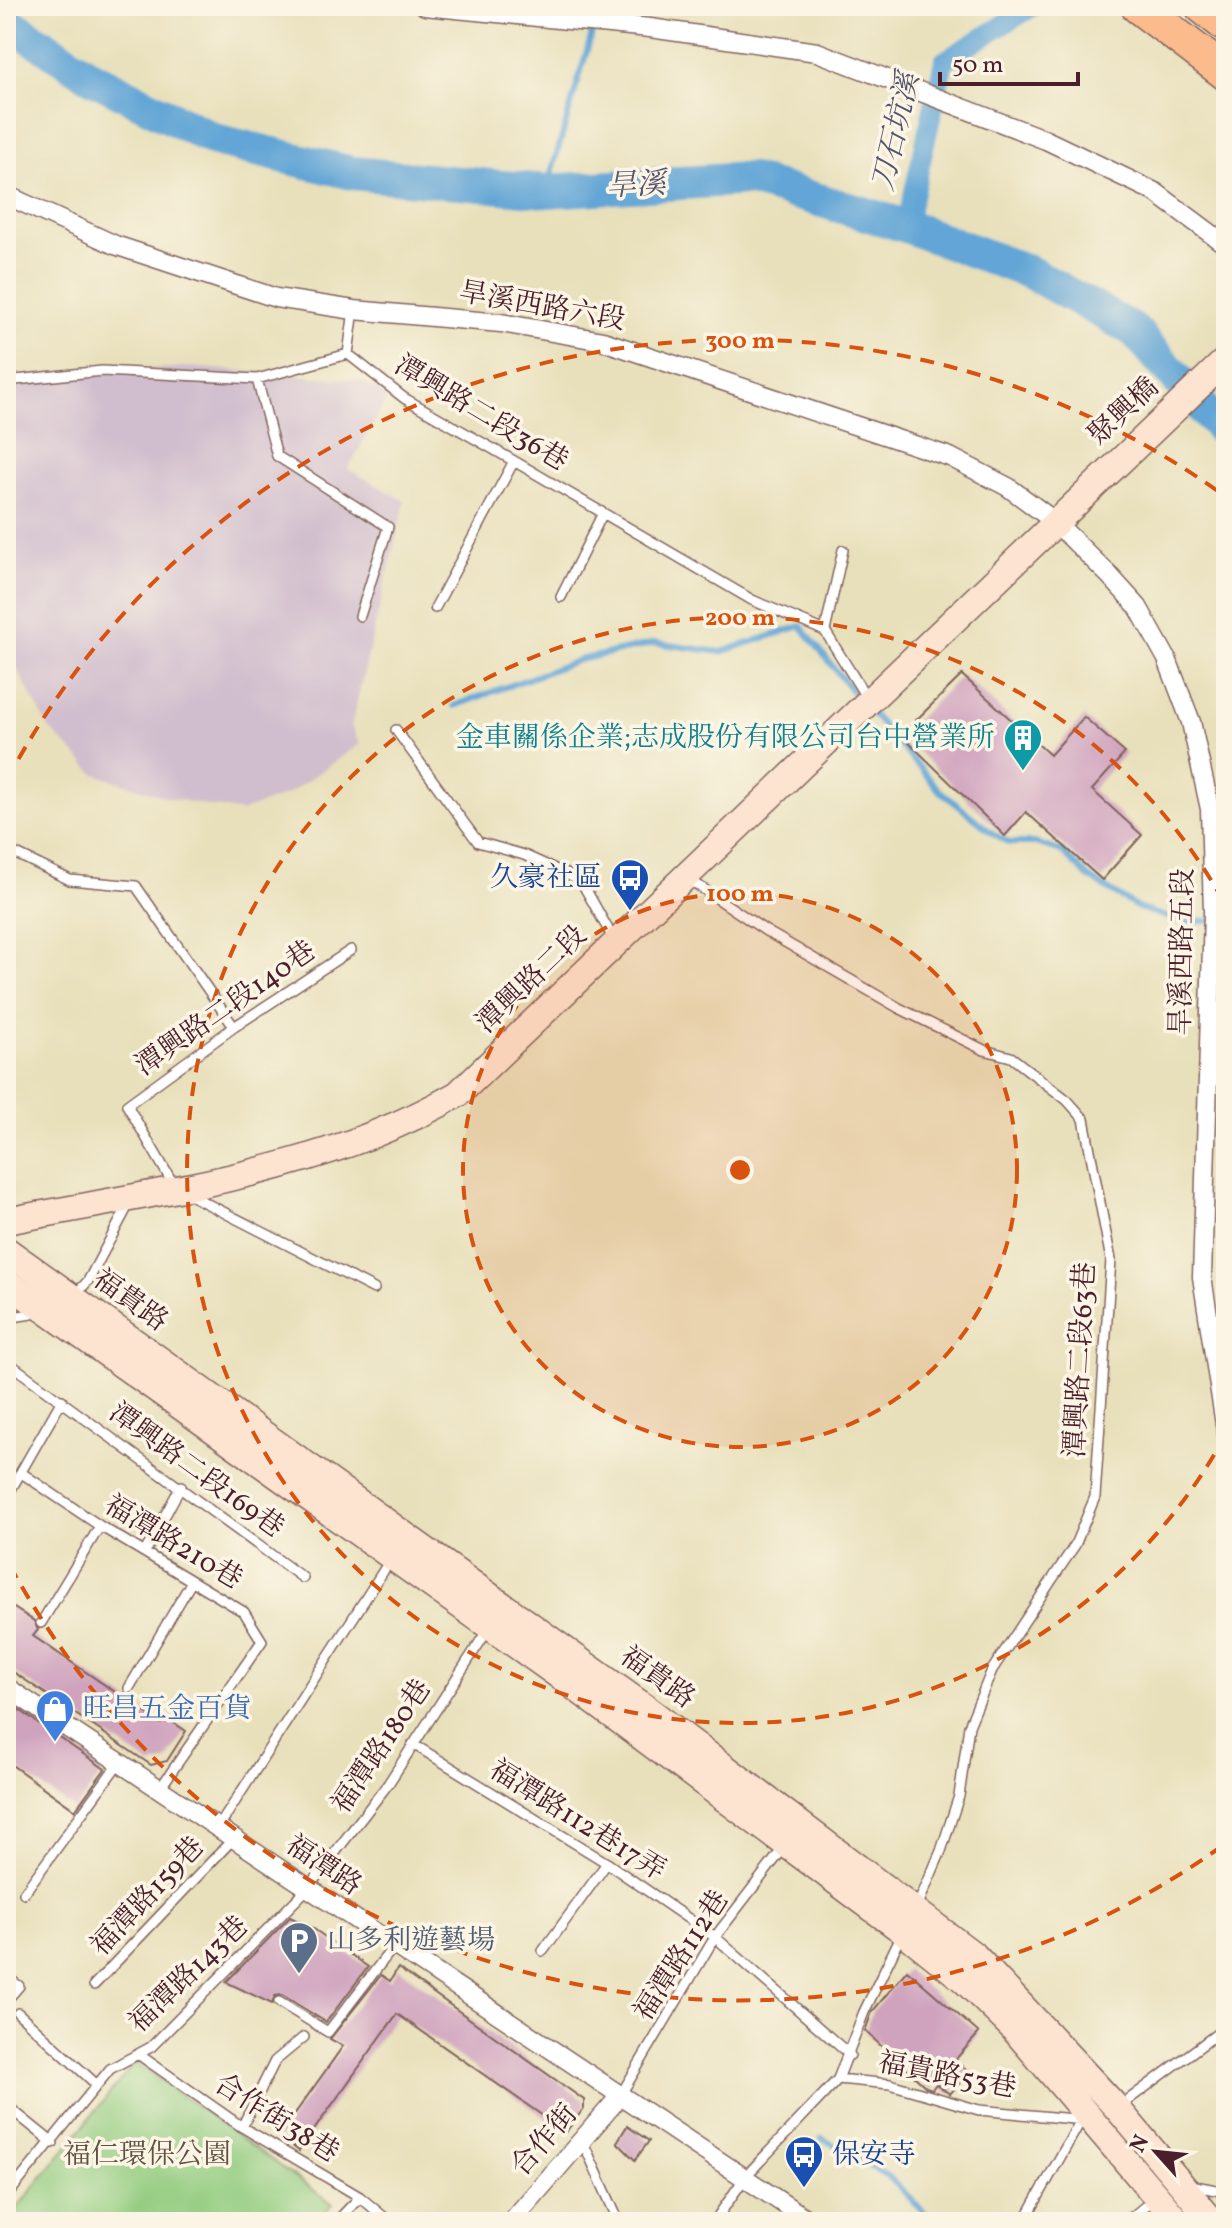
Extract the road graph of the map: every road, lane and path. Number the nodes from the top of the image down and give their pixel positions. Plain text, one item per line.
1 (425, 6) edge
2 (1138, 6) edge
3 (1202, 6) edge
4 (1226, 25) edge
5 (1226, 73) edge
6 (6, 195) edge
7 (1226, 245) edge
8 (354, 310) junction
9 (348, 354) junction
10 (1226, 360) edge
11 (257, 379) junction
12 (6, 381) edge
13 (514, 461) junction
14 (603, 513) junction
15 (1060, 515) junction
16 (843, 550) dead end
17 (561, 597) dead end
18 (435, 608) dead end
19 (360, 616) dead end
20 (825, 631) junction
21 (870, 703) junction
22 (396, 730) dead end
23 (6, 849) edge
24 (687, 878) junction
25 (616, 943) junction
26 (351, 950) dead end
27 (234, 1027) junction
28 (175, 1187) junction
29 (138, 1196) junction
30 (6, 1221) edge
31 (6, 1250) edge
32 (6, 1282) edge
33 (374, 1289) dead end
34 (61, 1305) junction
35 (6, 1318) edge
36 (6, 1361) edge
37 (62, 1400) junction
38 (1226, 1431) edge
39 (23, 1474) junction
40 (181, 1486) junction
41 (6, 1498) edge
42 (100, 1526) junction
43 (145, 1552) junction
44 (393, 1557) junction
45 (303, 1578) dead end
46 (192, 1581) junction
47 (41, 1623) dead end
48 (489, 1628) junction
49 (129, 1688) dead end
50 (8, 1693) edge
51 (413, 1744) junction
52 (120, 1761) junction
53 (161, 1787) junction
54 (226, 1833) junction
55 (786, 1844) junction
56 (607, 1863) junction
57 (307, 1889) junction
58 (24, 1893) dead end
59 (909, 1920) junction
60 (715, 1937) junction
61 (394, 1946) junction
62 (543, 1951) dead end
63 (6, 1977) edge
64 (94, 1985) dead end
65 (6, 2001) edge
66 (279, 2002) dead end
67 (18, 2013) dead end
68 (1226, 2027) edge
69 (304, 2037) dead end
70 (138, 2054) junction
71 (850, 2055) junction
72 (838, 2079) junction
73 (97, 2085) junction
74 (620, 2096) junction
75 (6, 2105) edge
76 (1098, 2116) junction
77 (242, 2127) junction
78 (583, 2142) junction
79 (53, 2143) junction
80 (746, 2176) junction
81 (1183, 2184) junction
82 (1226, 2192) edge
83 (1157, 2196) junction
84 (6, 2197) edge
85 (360, 2197) junction
86 (336, 2222) edge
87 (390, 2222) edge
88 (511, 2222) edge
89 (619, 2222) edge
90 (714, 2222) edge
91 (811, 2222) edge
92 (1024, 2222) edge
93 (1126, 2222) edge
94 (1178, 2222) edge
95 (1213, 2222) edge

1 - 7 street
2 - 5 highway
3 - 4 highway
6 - 8 street, 旱溪西路六段
8 - 9 lane
8 - 15 street, 旱溪西路六段
9 - 11 lane
9 - 13 lane, 潭興路二段36巷
10 - 15 street, 聚興橋
11 - 12 lane
11 - 19 lane
13 - 14 lane, 潭興路二段36巷
13 - 18 lane
14 - 17 lane
14 - 20 lane, 潭興路二段36巷
15 - 21 street, 潭興路二段
15 - 38 street, 旱溪西路五段
16 - 20 lane
20 - 21 lane
21 - 24 street, 潭興路二段
22 - 25 lane
23 - 27 lane
24 - 25 street, 潭興路二段
24 - 59 lane, 潭興路二段63巷
25 - 28 street, 潭興路二段
26 - 27 lane, 潭興路二段140巷
27 - 28 lane, 潭興路二段140巷
28 - 29 street, 潭興路二段
28 - 33 lane
29 - 30 street, 潭興路二段
29 - 34 lane
31 - 34 street, 福貴路
32 - 34 street, 福貴路
34 - 35 lane
34 - 44 street, 福貴路
34 - 59 street, 福貴路
36 - 37 lane, 潭興路二段169巷
37 - 39 lane
37 - 40 lane, 潭興路二段169巷
39 - 41 lane
39 - 42 lane, 福潭路210巷
40 - 43 lane
40 - 45 lane, 潭興路二段169巷
42 - 43 lane, 福潭路210巷
42 - 47 lane
43 - 46 lane, 福潭路210巷
44 - 48 street, 福貴路
44 - 54 lane, 福潭路159巷
46 - 49 lane
46 - 53 lane, 福潭路210巷
48 - 51 lane, 福潭路180巷
48 - 55 street, 福貴路
50 - 52 street, 福潭路
51 - 56 lane, 福潭路112巷17弄
51 - 57 lane, 福潭路180巷
52 - 53 street, 福潭路
52 - 58 lane
53 - 54 street, 福潭路
54 - 57 street, 福潭路
54 - 64 lane, 福潭路159巷
55 - 59 street, 福貴路
55 - 60 lane, 福潭路112巷
56 - 60 lane, 福潭路112巷17弄
56 - 62 lane
57 - 61 street, 福潭路
57 - 70 lane, 福潭路143巷
59 - 71 lane, 潭興路二段63巷
59 - 76 street, 福貴路
60 - 71 lane, 福潭路112巷17弄
60 - 74 lane, 福潭路112巷
61 - 66 lane
61 - 74 street, 福潭路
63 - 65 lane
67 - 73 lane
68 - 76 lane
69 - 77 lane
70 - 73 lane, 福潭路143巷
70 - 77 lane, 合作街38巷
71 - 72 lane, 潭興路二段63巷
72 - 76 lane, 福貴路53巷
72 - 80 lane, 潭興路二段63巷
73 - 79 lane, 福潭路143巷
74 - 78 street, 合作街
74 - 80 street, 福潭路
75 - 79 lane
76 - 81 street, 福貴路
76 - 83 street, 福貴路
76 - 92 lane
77 - 85 lane, 合作街38巷
78 - 88 street, 合作街
78 - 89 lane
79 - 84 lane, 福潭路143巷
80 - 90 lane, 潭興路二段63巷
80 - 91 street, 福潭路
81 - 82 lane
81 - 83 lane
81 - 95 street, 福貴路
83 - 93 lane
83 - 94 street, 福貴路
85 - 86 lane
85 - 87 lane, 合作街38巷

